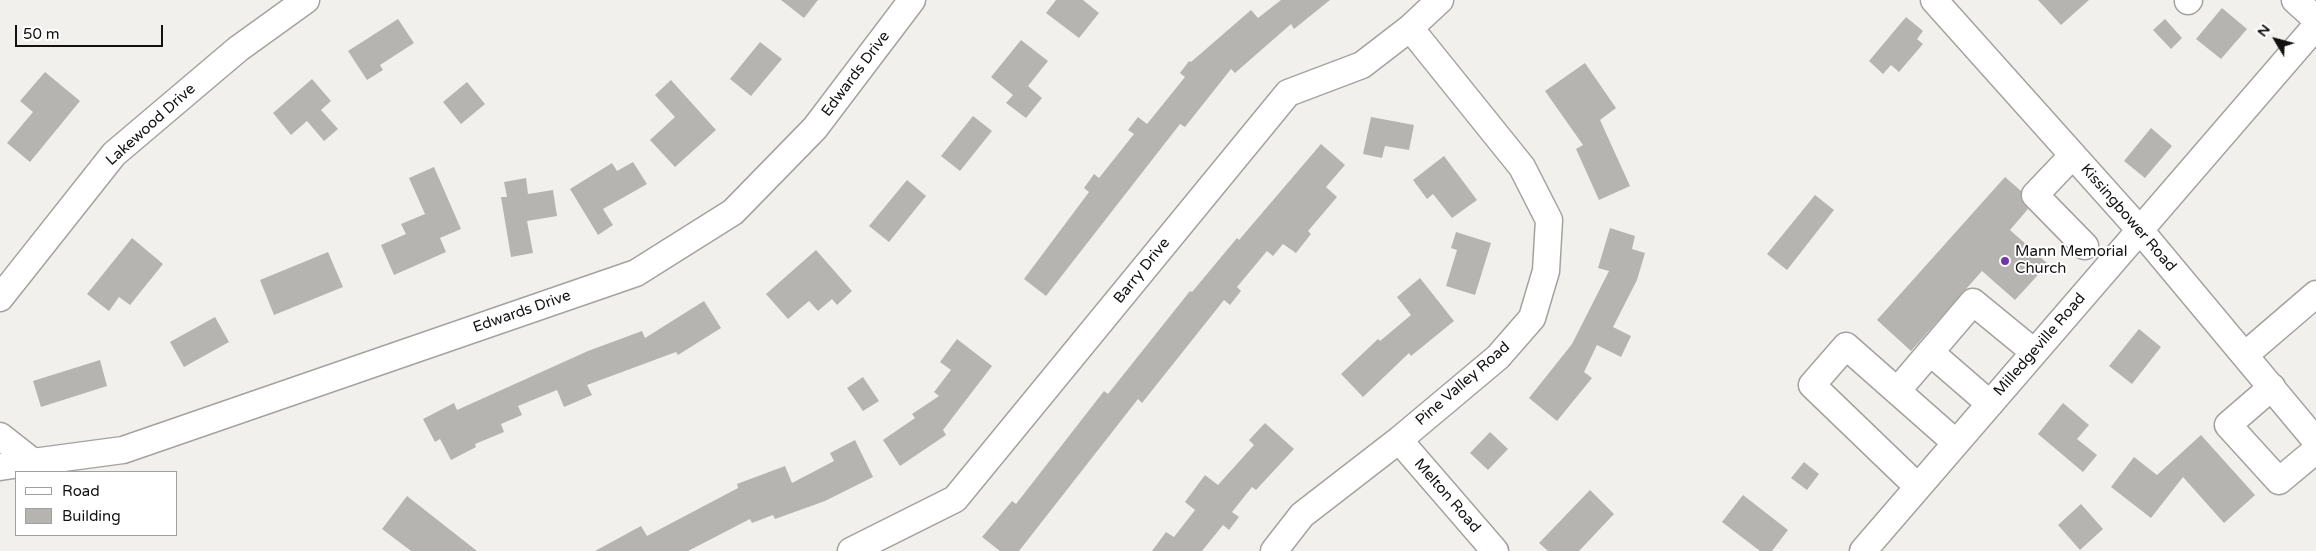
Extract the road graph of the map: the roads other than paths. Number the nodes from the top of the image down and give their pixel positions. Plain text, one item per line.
1 (306, 0) edge
2 (912, 0) edge
3 (1440, 0) edge
4 (1934, 0) edge
5 (2295, 0) edge
6 (2316, 19) edge
7 (2316, 26) edge
8 (1410, 28) junction
9 (2073, 155) junction
10 (2140, 229) junction
11 (2085, 246) dead end
12 (2316, 294) edge
13 (0, 298) edge
14 (1930, 352) junction
15 (2034, 352) junction
16 (2245, 355) junction
17 (2272, 387) junction
18 (1897, 391) junction
19 (1990, 404) junction
20 (0, 436) edge
21 (1399, 440) junction
22 (2316, 440) edge
23 (1956, 443) junction
24 (2316, 450) edge
25 (33, 462) junction
26 (0, 467) edge
27 (1918, 487) junction
28 (1870, 548) edge
29 (852, 551) edge
30 (1274, 551) edge
31 (1495, 551) edge

1 - 13 street, Lakewood Drive
2 - 25 street, Edwards Drive
3 - 8 street, Barry Drive
4 - 9 street, Kissingbower Road
5 - 6 street
7 - 10 street, Milledgeville Road
8 - 21 street, Pine Valley Road
8 - 29 street, Barry Drive
9 - 10 street, Kissingbower Road
9 - 11 street
10 - 15 street, Milledgeville Road
10 - 16 street, Kissingbower Road
12 - 16 street
14 - 15 street
14 - 18 street
14 - 19 street
15 - 19 street, Milledgeville Road
16 - 17 street, Kissingbower Road
17 - 22 street, Kissingbower Road
17 - 24 street
18 - 23 street
18 - 27 street
19 - 23 street, Milledgeville Road
20 - 25 street
21 - 30 street, Pine Valley Road
21 - 31 street, Melton Road
23 - 27 street, Milledgeville Road
25 - 26 street, Edwards Drive
27 - 28 street, Milledgeville Road

